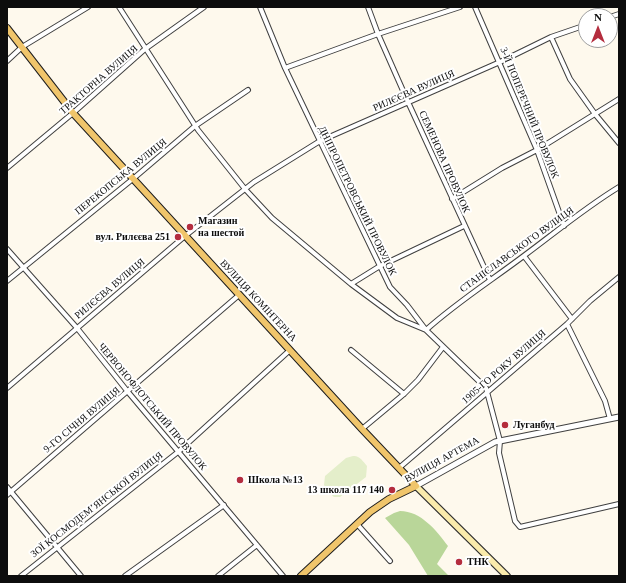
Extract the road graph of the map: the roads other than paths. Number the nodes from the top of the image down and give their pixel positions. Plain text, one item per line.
1 (88, 7) edge
2 (119, 7) edge
3 (204, 7) edge
4 (260, 7) edge
5 (368, 7) edge
6 (460, 7) edge
7 (475, 7) edge
8 (7, 28) edge
9 (578, 28) edge
10 (378, 34) junction
11 (551, 37) junction
12 (22, 47) junction
13 (145, 50) junction
14 (7, 61) edge
15 (500, 62) junction
16 (286, 68) junction
17 (248, 90) dead end
18 (619, 99) edge
19 (408, 102) junction
20 (73, 113) junction
21 (595, 114) junction
22 (195, 126) junction
23 (320, 140) junction
24 (619, 143) edge
25 (537, 150) junction
26 (7, 168) edge
27 (134, 178) junction
28 (619, 187) edge
29 (245, 189) junction
30 (452, 199) junction
31 (464, 226) junction
32 (564, 226) junction
33 (185, 236) junction
34 (7, 249) edge
35 (524, 256) junction
36 (380, 266) junction
37 (23, 267) junction
38 (619, 277) edge
39 (490, 280) junction
40 (7, 281) edge
41 (351, 284) junction
42 (240, 295) junction
43 (572, 319) junction
44 (567, 324) junction
45 (77, 328) junction
46 (426, 330) junction
47 (443, 347) junction
48 (290, 350) junction
49 (352, 350) dead end
50 (7, 388) edge
51 (128, 392) junction
52 (486, 392) junction
53 (404, 394) junction
54 (619, 417) edge
55 (610, 419) junction
56 (362, 429) junction
57 (500, 441) junction
58 (178, 452) junction
59 (399, 468) junction
60 (416, 486) junction
61 (7, 487) edge
62 (9, 493) edge
63 (224, 504) junction
64 (619, 504) edge
65 (357, 524) junction
66 (257, 544) junction
67 (57, 547) junction
68 (390, 561) dead end
69 (21, 576) edge
70 (81, 576) edge
71 (125, 576) edge
72 (218, 576) edge
73 (283, 576) edge
74 (301, 576) edge
75 (507, 576) edge

1 - 12 street
2 - 13 street
3 - 13 street, ТРАКТОРНА ВУЛИЦЯ
4 - 16 street, ДНІПРОПЕТРОВСЬКИЙ ПРОВУЛОК
5 - 10 street, СЕМЕНОВА ПРОВУЛОК
6 - 10 street
7 - 15 street, 3-Й ПОПЕРЕЧНИЙ ПРОВУЛОК
8 - 12 main road, ВУЛИЦЯ КОМІНТЕРНА
9 - 11 street, РИЛЄЄВА ВУЛИЦЯ
10 - 16 street
10 - 19 street, СЕМЕНОВА ПРОВУЛОК
11 - 15 street, РИЛЄЄВА ВУЛИЦЯ
11 - 21 street
12 - 14 street
12 - 20 main road, ВУЛИЦЯ КОМІНТЕРНА
13 - 20 street, ТРАКТОРНА ВУЛИЦЯ
13 - 22 street
15 - 19 street, РИЛЄЄВА ВУЛИЦЯ
15 - 25 street, 3-Й ПОПЕРЕЧНИЙ ПРОВУЛОК
16 - 23 street, ДНІПРОПЕТРОВСЬКИЙ ПРОВУЛОК
17 - 22 street, ПЕРЕКОПСЬКА ВУЛИЦЯ
18 - 21 street
19 - 23 street, РИЛЄЄВА ВУЛИЦЯ
19 - 30 street, СЕМЕНОВА ПРОВУЛОК
20 - 26 street, ТРАКТОРНА ВУЛИЦЯ
20 - 27 main road, ВУЛИЦЯ КОМІНТЕРНА
21 - 24 street
21 - 25 street
22 - 27 street, ПЕРЕКОПСЬКА ВУЛИЦЯ
22 - 29 street
23 - 29 street, РИЛЄЄВА ВУЛИЦЯ
23 - 36 street, ДНІПРОПЕТРОВСЬКИЙ ПРОВУЛОК
25 - 30 street
25 - 32 street, 3-Й ПОПЕРЕЧНИЙ ПРОВУЛОК
27 - 33 main road, ВУЛИЦЯ КОМІНТЕРНА
27 - 37 street, ПЕРЕКОПСЬКА ВУЛИЦЯ
28 - 32 street, СТАНІСЛАВСЬКОГО ВУЛИЦЯ
29 - 33 street, РИЛЄЄВА ВУЛИЦЯ
29 - 41 street
30 - 31 street, СЕМЕНОВА ПРОВУЛОК
31 - 36 street
31 - 39 street, СЕМЕНОВА ПРОВУЛОК
32 - 35 street, СТАНІСЛАВСЬКОГО ВУЛИЦЯ
33 - 42 main road, ВУЛИЦЯ КОМІНТЕРНА
33 - 45 street, РИЛЄЄВА ВУЛИЦЯ
34 - 37 street, ЧЕРВОНОФЛОТСЬКИЙ ПРОВУЛОК
35 - 39 street, СТАНІСЛАВСЬКОГО ВУЛИЦЯ
35 - 43 street
36 - 41 street
36 - 46 street, ДНІПРОПЕТРОВСЬКИЙ ПРОВУЛОК
37 - 40 street, ПЕРЕКОПСЬКА ВУЛИЦЯ
37 - 45 street, ЧЕРВОНОФЛОТСЬКИЙ ПРОВУЛОК
38 - 43 street, 1905-ГО РОКУ ВУЛИЦЯ
39 - 46 street, СТАНІСЛАВСЬКОГО ВУЛИЦЯ
41 - 46 street
42 - 48 main road, ВУЛИЦЯ КОМІНТЕРНА
42 - 51 street, 9-ГО СІЧНЯ ВУЛИЦЯ
43 - 44 street, 1905-ГО РОКУ ВУЛИЦЯ
44 - 52 street, 1905-ГО РОКУ ВУЛИЦЯ
44 - 55 street
45 - 50 street, РИЛЄЄВА ВУЛИЦЯ
45 - 51 street, ЧЕРВОНОФЛОТСЬКИЙ ПРОВУЛОК
46 - 47 street
47 - 52 street
47 - 53 street
48 - 56 main road, ВУЛИЦЯ КОМІНТЕРНА
48 - 58 street, ЗОЇ КОСМОДЕМ’ЯНСЬКОЇ ВУЛИЦЯ
49 - 53 street
51 - 58 street, ЧЕРВОНОФЛОТСЬКИЙ ПРОВУЛОК
51 - 62 street, 9-ГО СІЧНЯ ВУЛИЦЯ
52 - 57 street
52 - 59 street, 1905-ГО РОКУ ВУЛИЦЯ
53 - 56 street
54 - 55 street, ВУЛИЦЯ АРТЕМА
55 - 57 street, ВУЛИЦЯ АРТЕМА
56 - 59 main road, ВУЛИЦЯ КОМІНТЕРНА
57 - 60 street, ВУЛИЦЯ АРТЕМА
57 - 64 street
58 - 63 street, ЧЕРВОНОФЛОТСЬКИЙ ПРОВУЛОК
58 - 67 street, ЗОЇ КОСМОДЕМ’ЯНСЬКОЇ ВУЛИЦЯ
59 - 60 main road, ВУЛИЦЯ КОМІНТЕРНА
60 - 65 main road, ВУЛИЦЯ АРТЕМА
60 - 75 main road, ВУЛИЦЯ КОМІНТЕРНА
61 - 62 street
62 - 67 street
63 - 66 street, ЧЕРВОНОФЛОТСЬКИЙ ПРОВУЛОК
63 - 71 street
65 - 68 street
65 - 74 main road, ВУЛИЦЯ АРТЕМА
66 - 72 street
66 - 73 street, ЧЕРВОНОФЛОТСЬКИЙ ПРОВУЛОК
67 - 69 street, ЗОЇ КОСМОДЕМ’ЯНСЬКОЇ ВУЛИЦЯ
67 - 70 street

